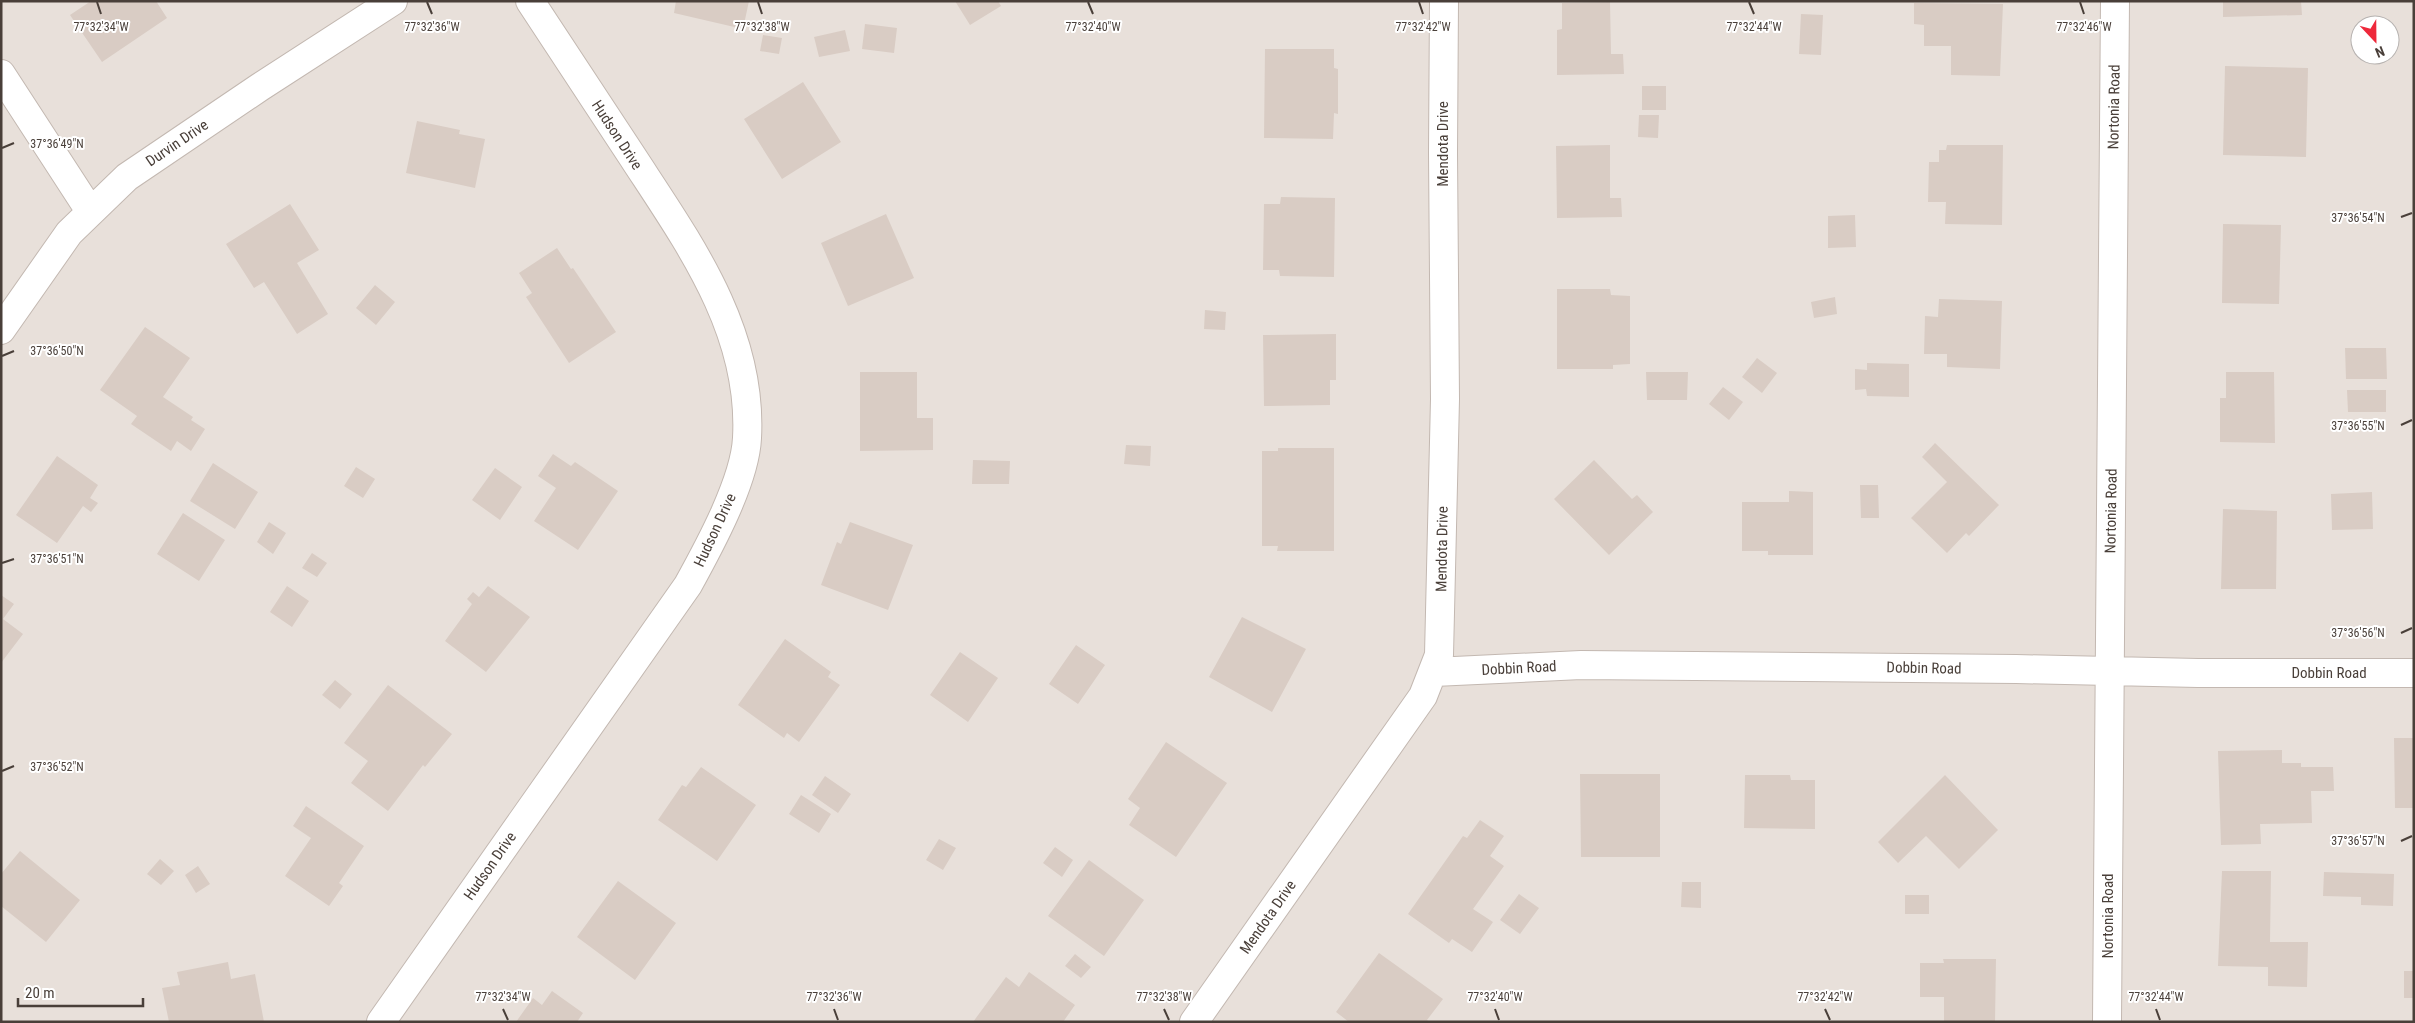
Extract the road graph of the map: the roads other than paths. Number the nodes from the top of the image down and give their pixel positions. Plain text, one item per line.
1 (393, 1) edge
2 (530, 1) edge
3 (1444, 1) edge
4 (2115, 1) edge
5 (1, 74) edge
6 (90, 211) junction
7 (1, 330) edge
8 (1434, 672) junction
9 (2109, 672) junction
10 (2414, 673) edge
11 (381, 1022) edge
12 (1194, 1022) edge
13 (2107, 1022) edge

1 - 6 street, Durvin Drive
2 - 11 street, Hudson Drive
3 - 8 street, Mendota Drive
4 - 9 street, Nortonia Road
5 - 6 street
6 - 7 street, Durvin Drive
8 - 9 street, Dobbin Road
8 - 12 street, Mendota Drive
9 - 10 street, Dobbin Road
9 - 13 street, Nortonia Road

